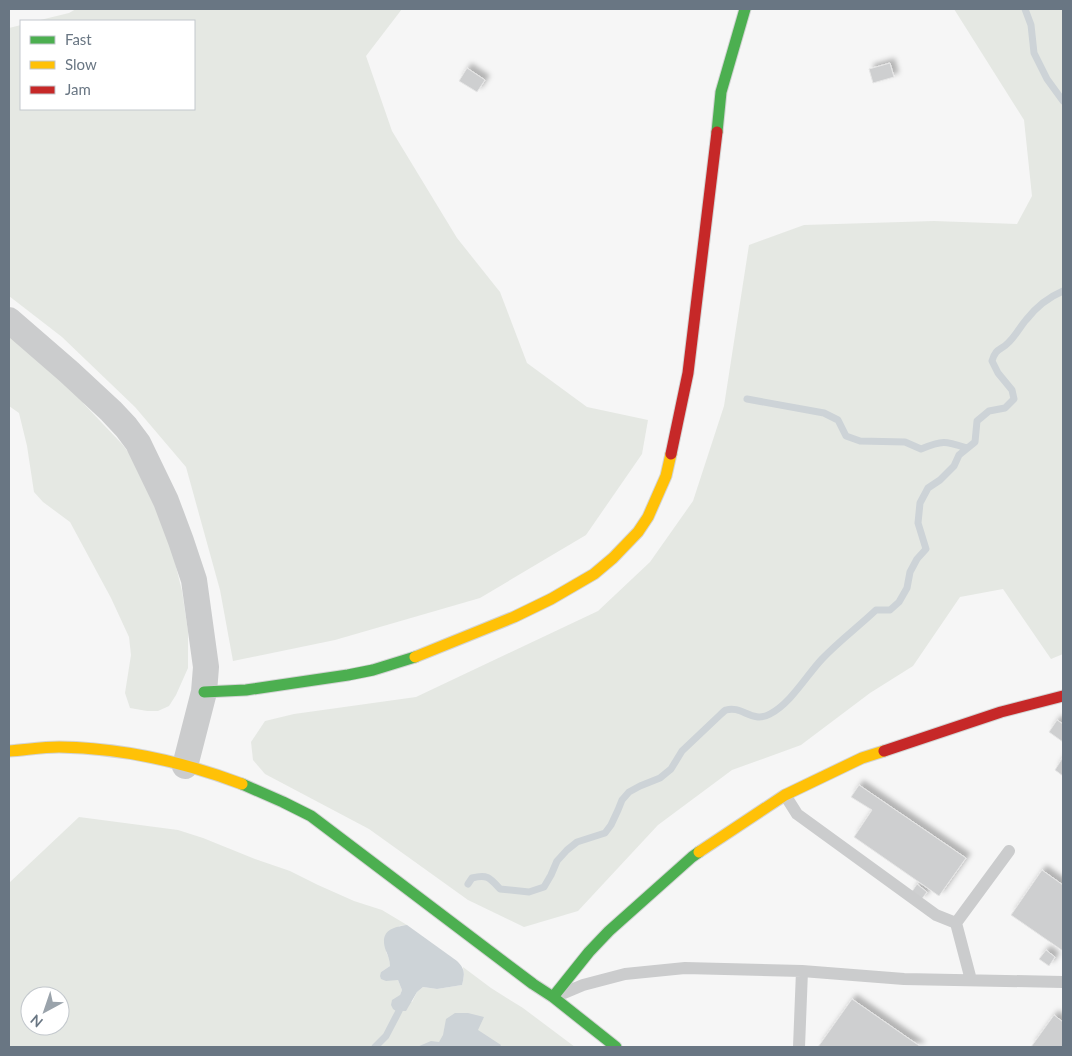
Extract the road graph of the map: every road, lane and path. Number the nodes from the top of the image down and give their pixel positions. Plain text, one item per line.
1 (745, 9) edge
2 (9, 320) edge
3 (204, 692) junction
4 (1063, 696) edge
5 (9, 751) edge
6 (185, 766) junction
7 (785, 795) junction
8 (1009, 851) dead end
9 (956, 924) junction
10 (802, 971) junction
11 (971, 980) junction
12 (1063, 982) edge
13 (553, 997) junction
14 (616, 1047) edge
15 (799, 1047) edge

1 - 3 street
2 - 3 street
3 - 6 street
4 - 7 street
5 - 6 street
6 - 13 street
7 - 9 lane
7 - 13 street
8 - 9 lane
9 - 11 lane
10 - 11 lane
10 - 13 lane
10 - 15 lane
11 - 12 lane
13 - 14 street

